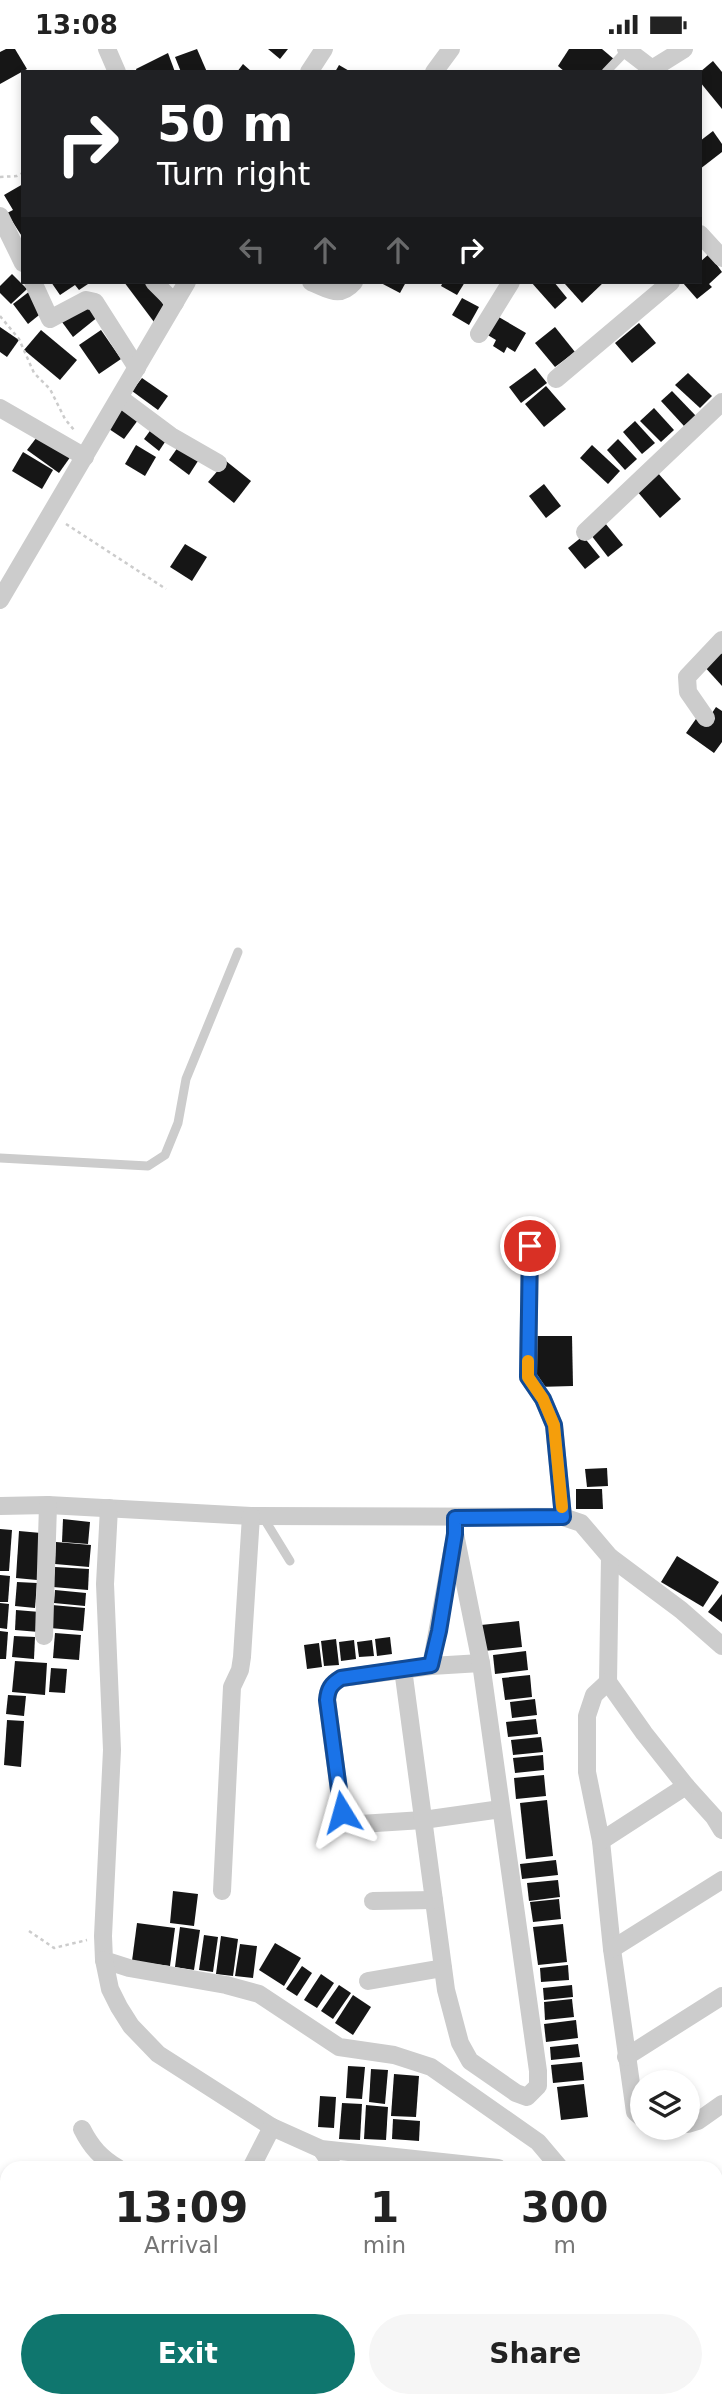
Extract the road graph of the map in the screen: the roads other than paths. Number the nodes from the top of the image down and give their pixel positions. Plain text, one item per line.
1 (107, 49) edge
2 (324, 49) edge
3 (451, 49) edge
4 (627, 49) edge
5 (684, 49) edge
6 (116, 70) edge
7 (310, 70) edge
8 (435, 70) edge
9 (609, 70) edge
10 (651, 70) edge
11 (653, 70) edge
12 (0, 216) edge
13 (21, 259) edge
14 (34, 284) edge
15 (156, 284) edge
16 (186, 284) edge
17 (317, 284) edge
18 (352, 284) edge
19 (510, 284) edge
20 (669, 284) edge
21 (175, 303) junction
22 (479, 334) dead end
23 (137, 368) junction
24 (556, 379) dead end
25 (120, 398) junction
26 (722, 402) edge
27 (0, 408) edge
28 (89, 451) junction
29 (218, 463) dead end
30 (585, 532) dead end
31 (0, 600) edge
32 (722, 641) edge
33 (706, 718) dead end
34 (238, 951) dead end
35 (0, 1159) edge
36 (530, 1246) dead end
37 (48, 1505) junction
38 (0, 1506) edge
39 (109, 1508) junction
40 (257, 1516) junction
41 (563, 1517) junction
42 (455, 1526) junction
43 (610, 1557) junction
44 (290, 1561) dead end
45 (44, 1636) dead end
46 (722, 1646) edge
47 (481, 1663) junction
48 (431, 1665) junction
49 (403, 1669) junction
50 (608, 1682) junction
51 (686, 1786) junction
52 (501, 1809) junction
53 (423, 1820) junction
54 (722, 1830) edge
55 (601, 1841) junction
56 (722, 1880) edge
57 (222, 1891) dead end
58 (433, 1900) junction
59 (373, 1902) dead end
60 (612, 1949) junction
61 (104, 1960) junction
62 (443, 1968) junction
63 (368, 1981) dead end
64 (722, 1996) edge
65 (626, 2057) junction
66 (630, 2081) edge
67 (722, 2104) edge
68 (700, 2120) edge
69 (272, 2127) junction
70 (82, 2129) dead end
71 (321, 2149) junction
72 (109, 2161) edge
73 (255, 2161) edge
74 (329, 2161) edge
75 (433, 2161) edge
76 (554, 2161) edge

1 - 6 street
2 - 7 street
3 - 8 street
4 - 9 lane
4 - 10 street
5 - 11 street
12 - 13 street
14 - 23 street
15 - 21 street
16 - 21 street
17 - 18 street
19 - 22 street
20 - 24 street
21 - 23 street
23 - 25 street
25 - 28 street
25 - 29 street
26 - 30 street
27 - 28 street
28 - 31 street
32 - 33 street
34 - 35 lane
36 - 41 street
37 - 38 street
37 - 39 street
37 - 45 street
39 - 40 street
39 - 61 street
40 - 42 street
40 - 44 lane
40 - 57 street
41 - 42 street
41 - 43 street
42 - 47 street
42 - 48 street
43 - 46 street
43 - 50 street
47 - 48 street
47 - 52 street
48 - 49 street
49 - 53 street
49 - 53 street
50 - 51 street
50 - 55 street
51 - 54 street
51 - 55 street
52 - 53 street
52 - 62 street
53 - 58 street
55 - 60 street
56 - 60 street
58 - 59 street
58 - 62 street
60 - 65 street
61 - 69 street
61 - 76 street
62 - 63 street
64 - 65 street
65 - 66 street
67 - 68 street
69 - 71 street
69 - 73 street
70 - 72 street
71 - 74 street
71 - 75 street

